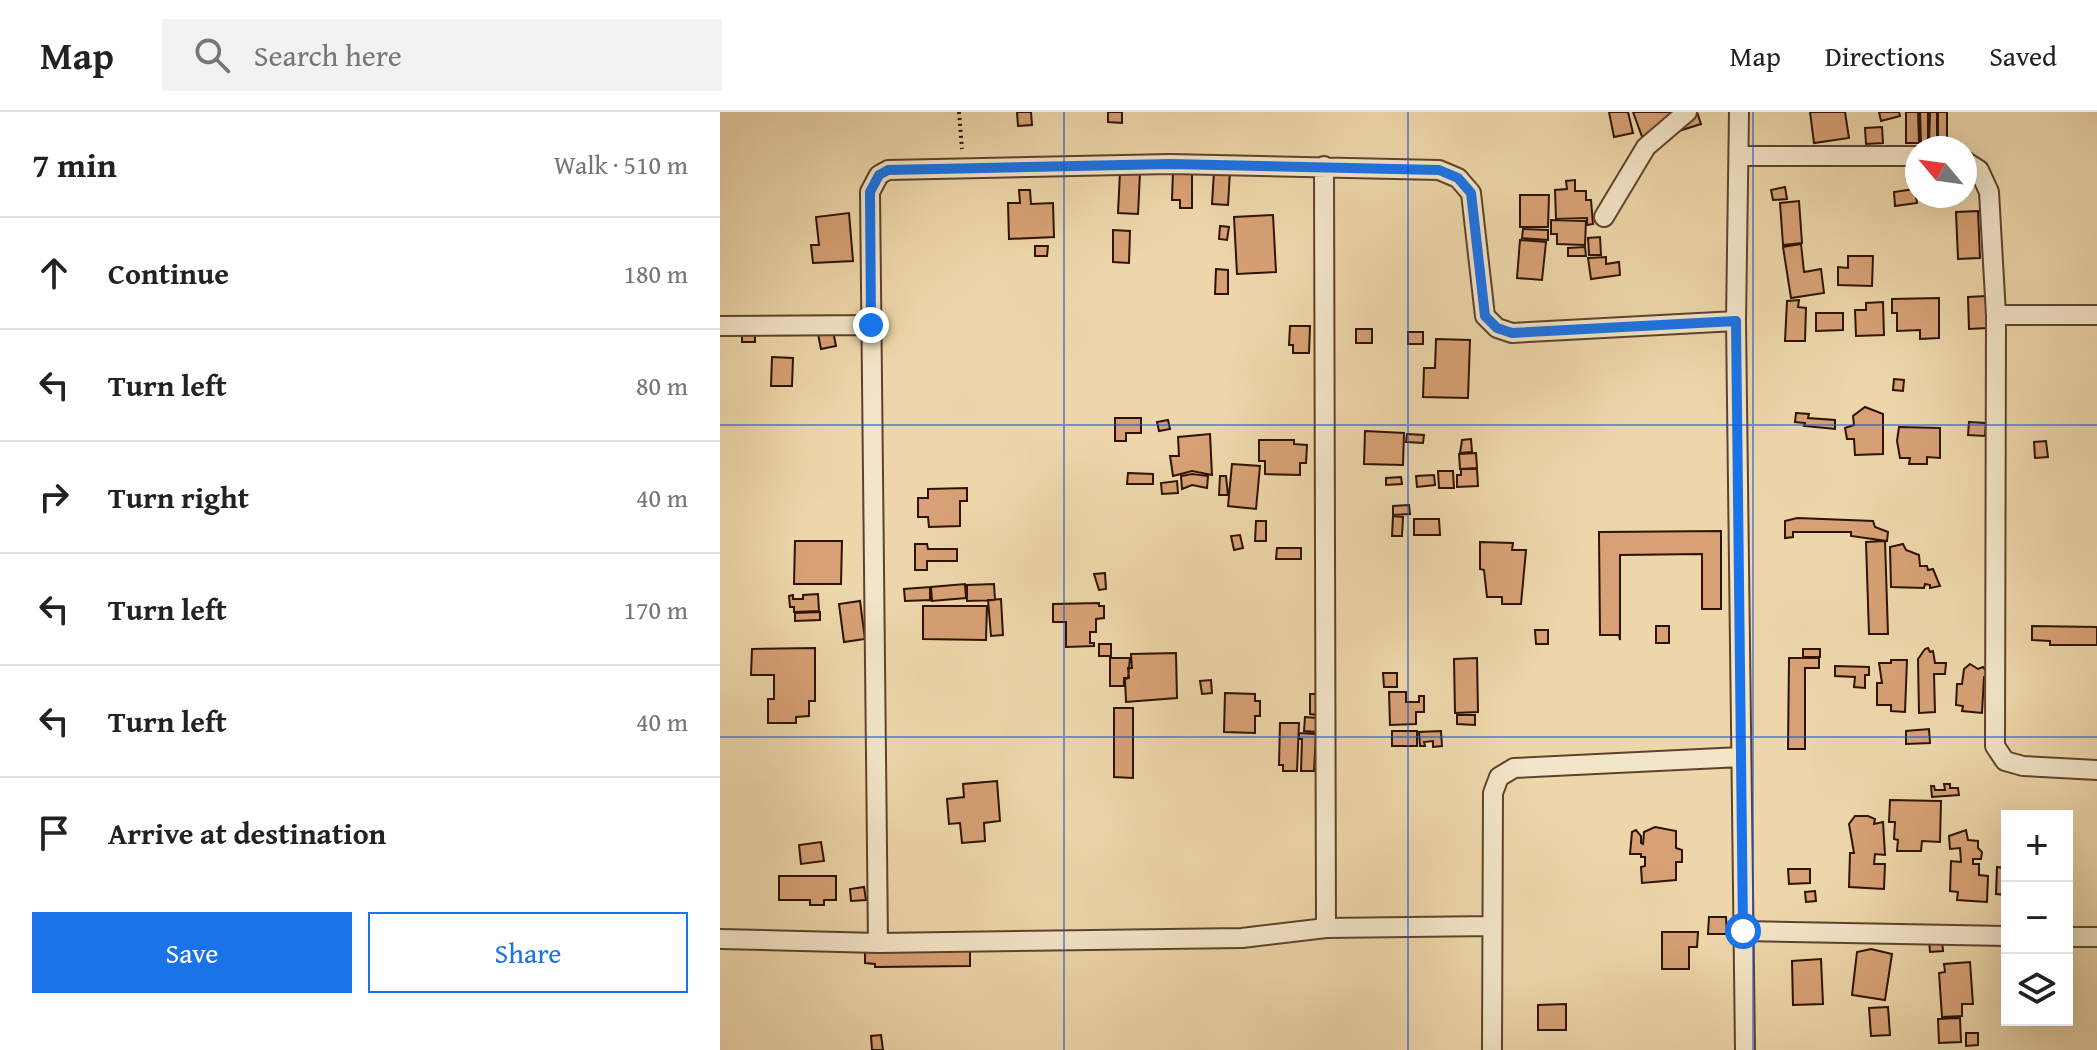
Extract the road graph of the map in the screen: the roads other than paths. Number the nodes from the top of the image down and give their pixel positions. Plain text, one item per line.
1 (1687, 112) edge
2 (1739, 112) edge
3 (1739, 156) junction
4 (1905, 156) edge
5 (1324, 166) junction
6 (1977, 169) edge
7 (1604, 217) dead end
8 (1996, 315) junction
9 (2097, 315) edge
10 (1736, 321) junction
11 (871, 325) junction
12 (720, 326) edge
13 (1741, 757) junction
14 (2097, 770) edge
15 (1492, 926) junction
16 (1326, 928) junction
17 (1743, 931) junction
18 (2001, 936) edge
19 (2073, 937) edge
20 (2097, 937) edge
21 (720, 939) edge
22 (878, 943) junction
23 (1492, 1050) edge
24 (1745, 1050) edge

1 - 7 street
2 - 3 street
3 - 4 street
3 - 10 street
5 - 10 street
5 - 11 street
5 - 16 street
6 - 8 street
8 - 9 street
8 - 14 street
10 - 13 street
11 - 12 street
11 - 22 street
13 - 15 street
13 - 17 street
15 - 16 street
15 - 23 street
16 - 22 street
17 - 18 street
17 - 24 street
19 - 20 street
21 - 22 street

